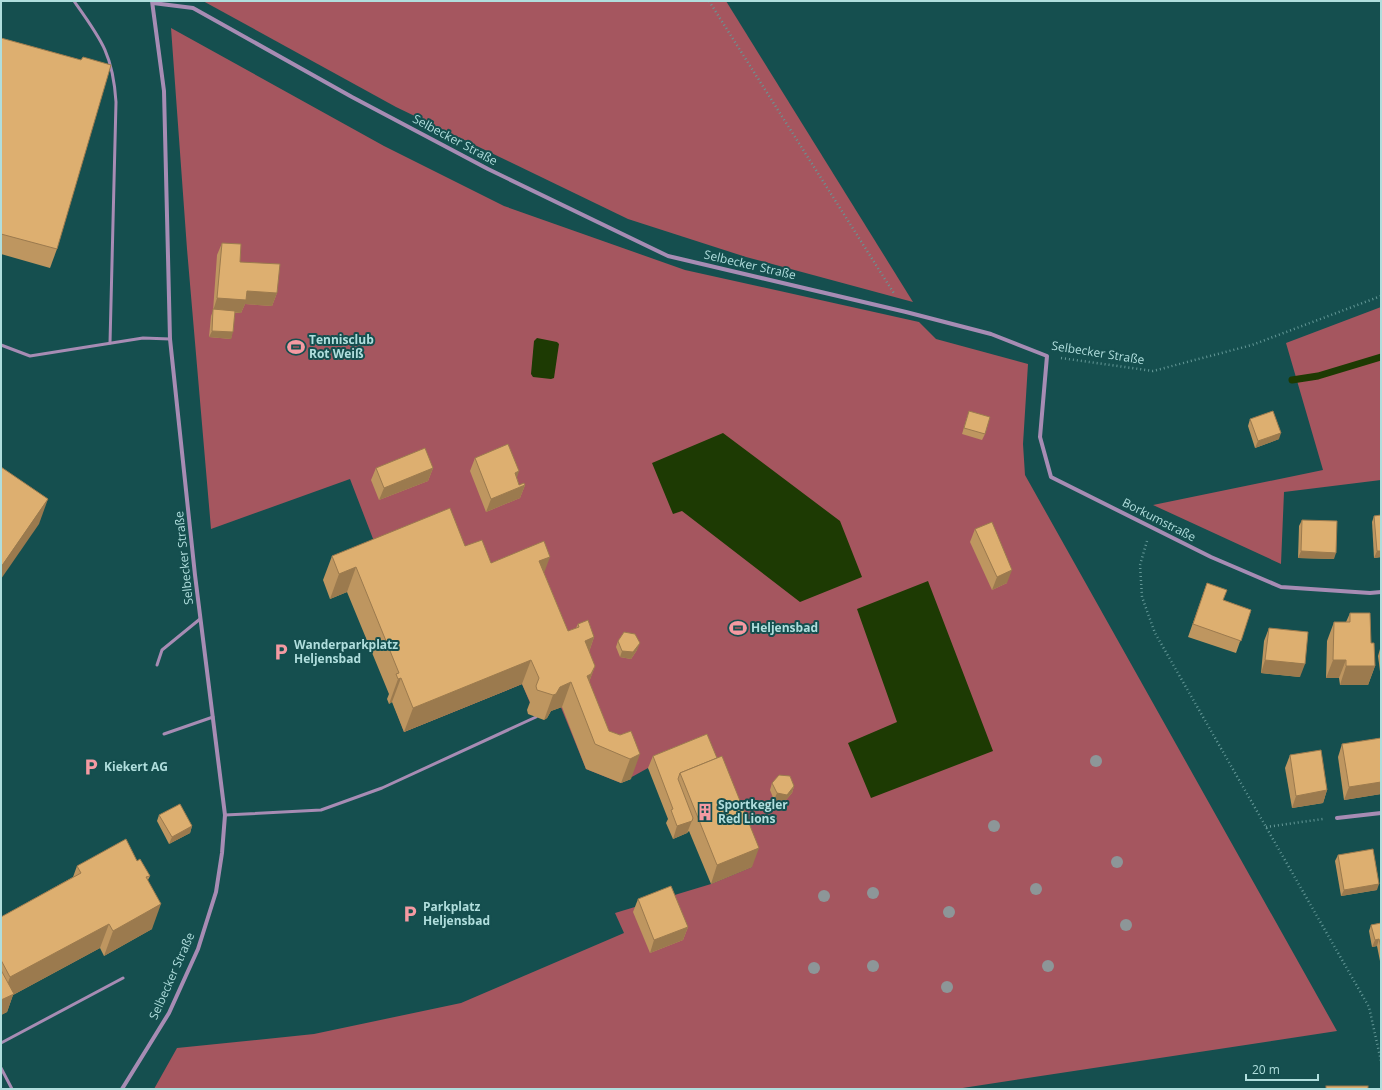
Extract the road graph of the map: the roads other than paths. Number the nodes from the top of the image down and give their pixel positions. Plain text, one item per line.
1 (74, 1) edge
2 (152, 2) edge
3 (170, 339) junction
4 (110, 343) junction
5 (1, 345) edge
6 (1047, 356) joint
7 (1381, 592) edge
8 (200, 619) junction
9 (157, 665) dead end
10 (212, 717) junction
11 (536, 717) dead end
12 (164, 734) dead end
13 (1381, 813) edge
14 (225, 814) junction
15 (1337, 818) road end
16 (123, 978) dead end
17 (1, 1043) edge
18 (1, 1068) edge
19 (12, 1089) edge
20 (122, 1089) edge

1 - 4 lane
2 - 3 street, Selbecker Straße
2 - 6 street, Selbecker Straße
3 - 4 lane
3 - 8 street, Selbecker Straße
4 - 5 lane
6 - 7 street, Borkumstraße
8 - 9 lane
8 - 10 street, Selbecker Straße
10 - 12 lane
10 - 14 street, Selbecker Straße
11 - 14 lane
13 - 15 street
14 - 20 street, Selbecker Straße
16 - 17 lane
18 - 19 lane

